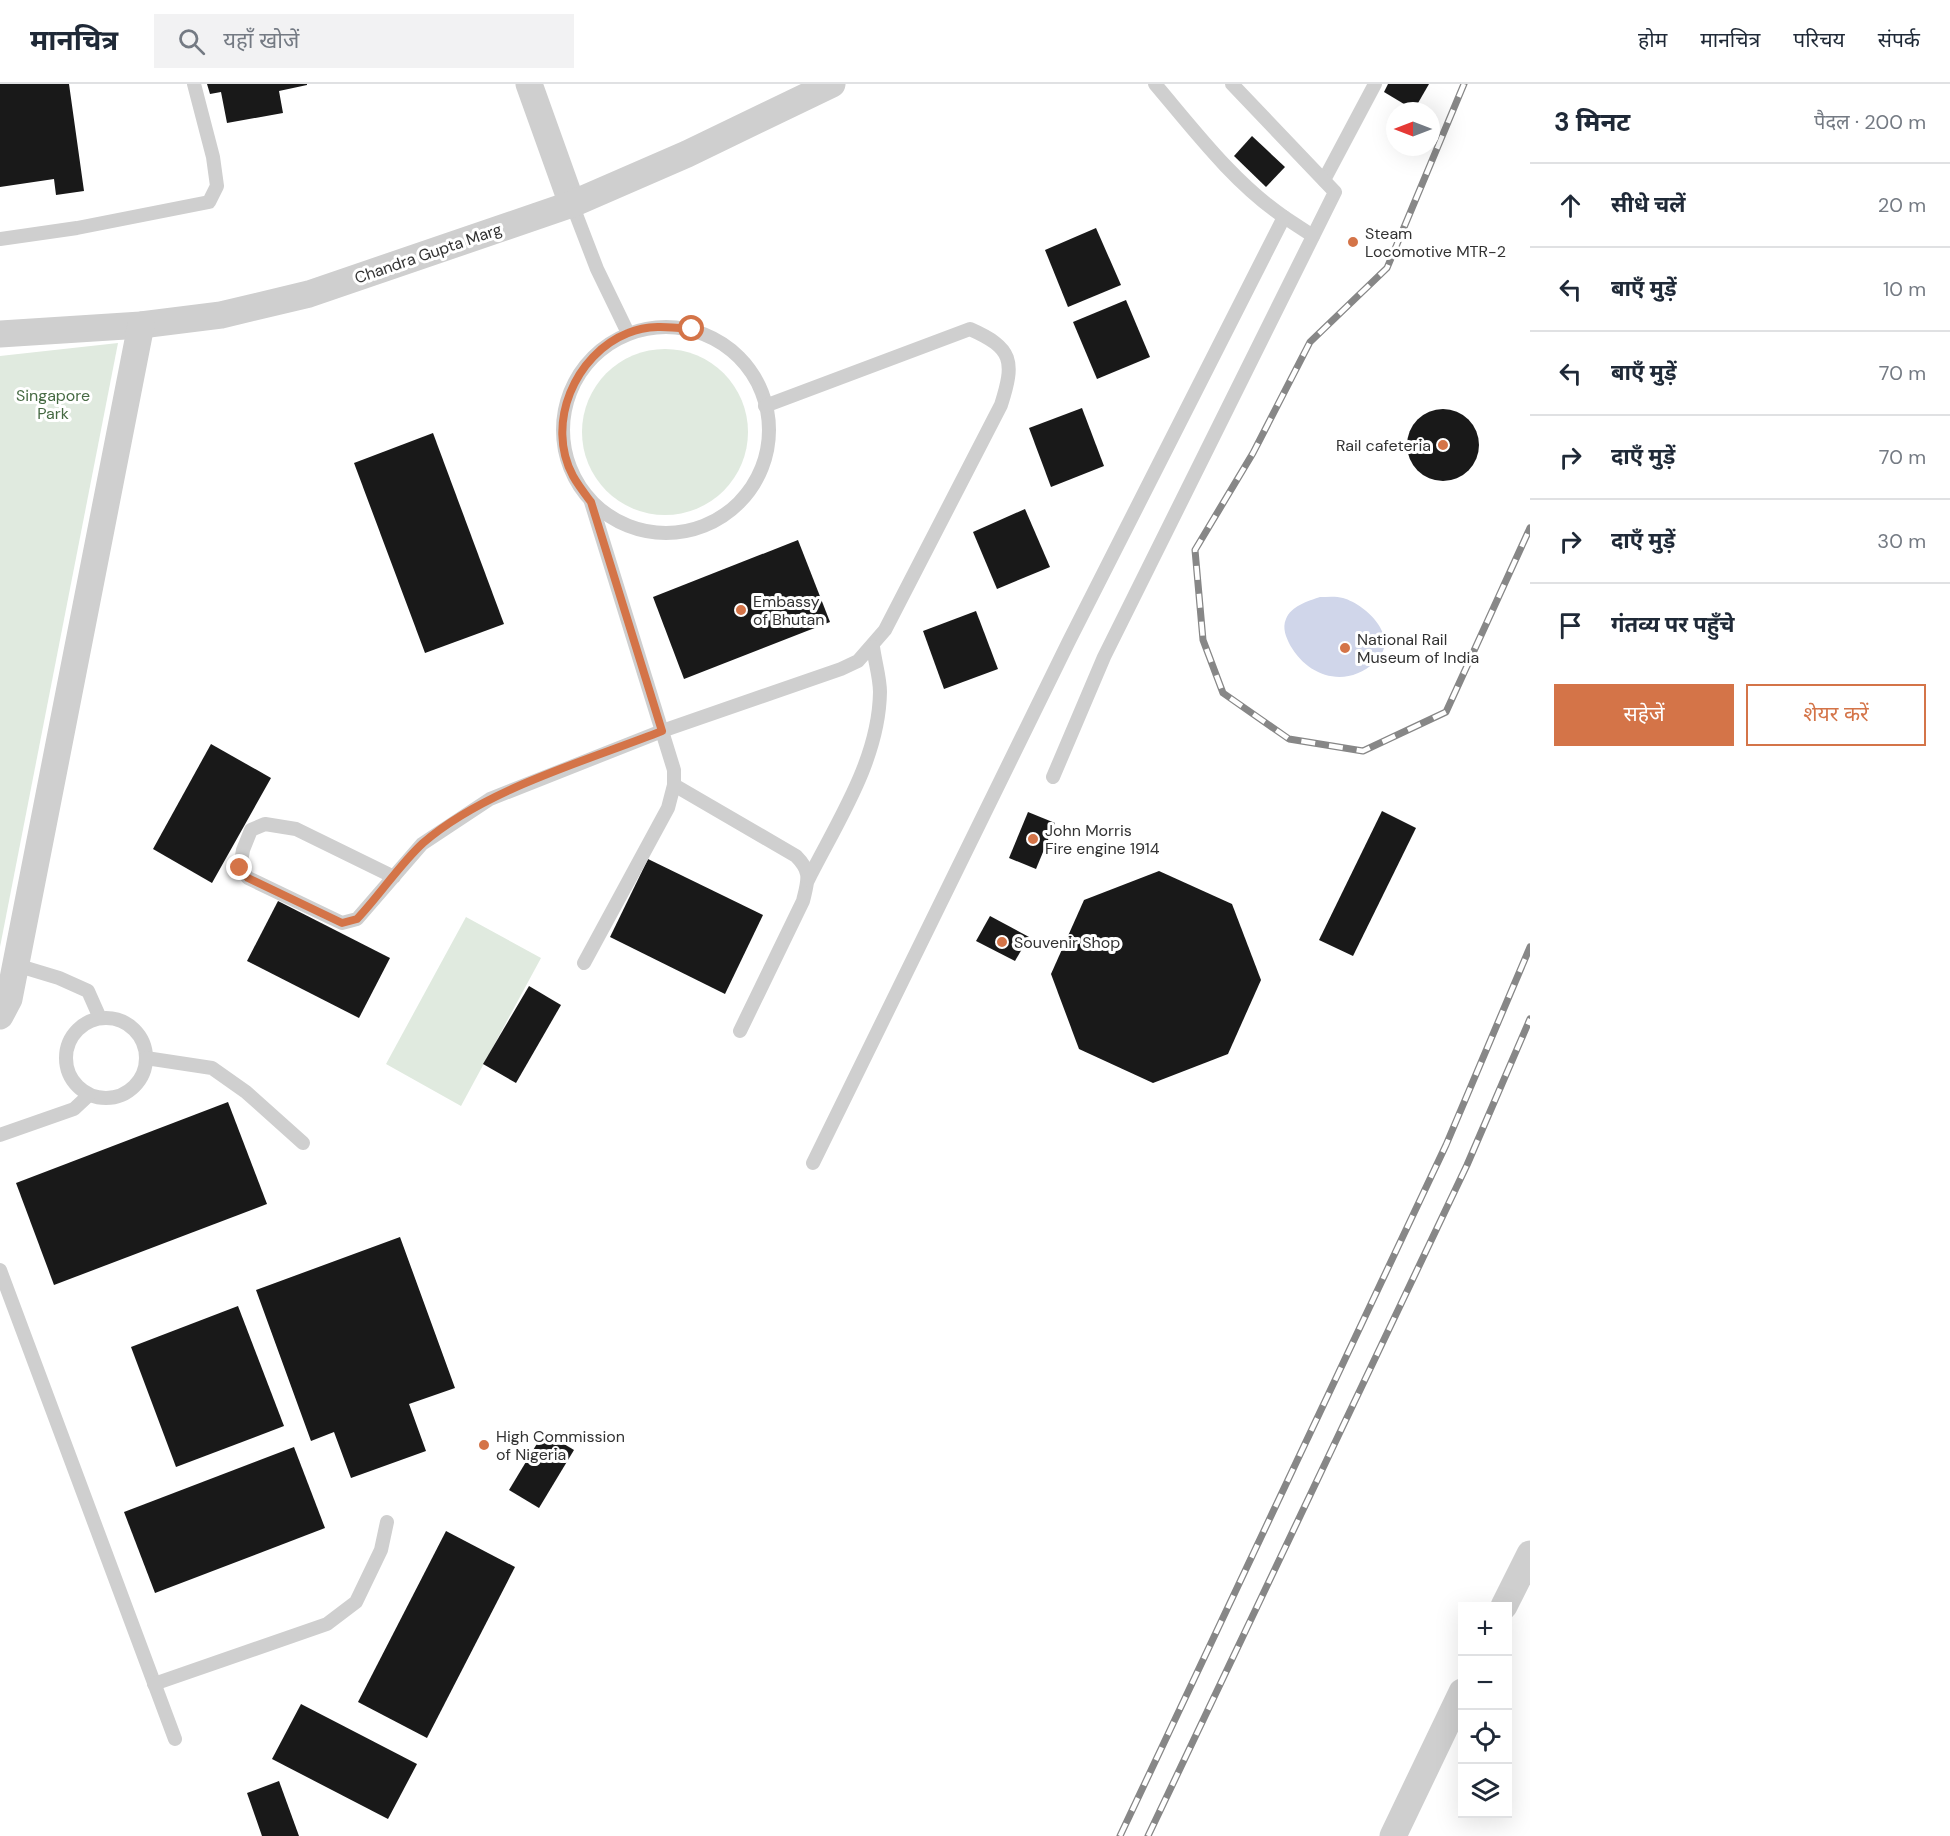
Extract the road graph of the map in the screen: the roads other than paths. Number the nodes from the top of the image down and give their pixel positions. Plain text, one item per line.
1 (194, 84) edge
2 (529, 84) edge
3 (832, 84) edge
4 (1155, 84) edge
5 (1232, 84) edge
6 (1375, 84) edge
7 (1324, 180) junction
8 (572, 204) junction
9 (1284, 217) junction
10 (1313, 236) junction
11 (0, 239) edge
12 (141, 325) junction
13 (628, 333) junction
14 (0, 334) edge
15 (765, 406) junction
16 (591, 502) junction
17 (873, 647) junction
18 (662, 731) junction
19 (1053, 777) dead end
20 (674, 785) junction
21 (394, 878) junction
22 (808, 880) junction
23 (584, 963) dead end
24 (16, 965) junction
25 (0, 1016) edge
26 (100, 1018) junction
27 (740, 1031) dead end
28 (146, 1058) junction
29 (89, 1095) junction
30 (0, 1136) edge
31 (303, 1143) dead end
32 (813, 1163) dead end
33 (0, 1270) edge
34 (387, 1522) dead end
35 (1530, 1554) edge
36 (1506, 1602) edge
37 (154, 1684) junction
38 (1458, 1700) edge
39 (175, 1739) dead end
40 (1392, 1836) edge

1 - 11 lane
2 - 8 street
3 - 8 street, Chandra Gupta Marg
4 - 9 lane
5 - 7 lane
6 - 7 lane
7 - 10 lane
8 - 12 street, Chandra Gupta Marg
8 - 13 lane
9 - 10 lane
9 - 32 lane
10 - 19 lane
12 - 14 street, Chandra Gupta Marg
12 - 24 street
13 - 15 lane
13 - 16 lane
15 - 16 lane
15 - 17 lane
16 - 18 lane
17 - 18 lane
17 - 22 lane
18 - 20 lane
18 - 21 lane
20 - 22 lane
20 - 23 lane
21 - 21 lane
22 - 27 lane
24 - 25 street
24 - 26 lane
26 - 28 lane
26 - 29 lane
28 - 29 lane
28 - 31 lane
29 - 30 lane
33 - 37 lane
34 - 37 lane
35 - 36 street
37 - 39 lane
38 - 40 street

